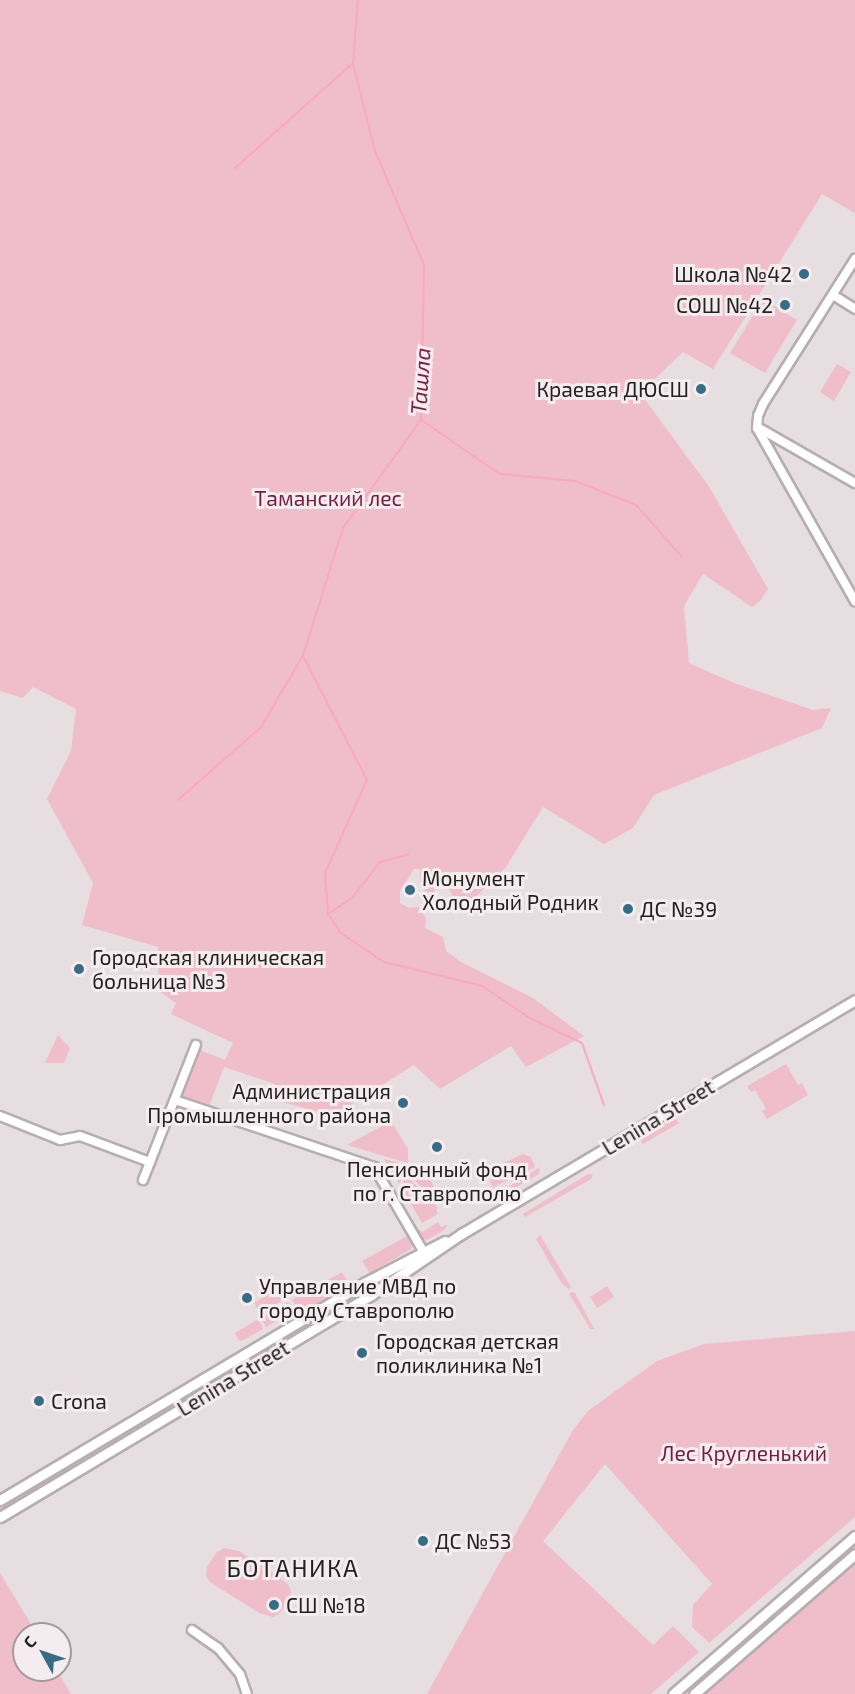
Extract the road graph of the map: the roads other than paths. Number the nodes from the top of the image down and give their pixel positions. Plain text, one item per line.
1 (855, 259) edge
2 (833, 295) junction
3 (855, 309) edge
4 (757, 428) junction
5 (855, 483) edge
6 (855, 601) edge
7 (855, 1000) edge
8 (196, 1045) dead end
9 (175, 1100) junction
10 (0, 1116) edge
11 (150, 1162) junction
12 (143, 1180) dead end
13 (425, 1255) junction
14 (0, 1500) edge
15 (0, 1517) edge
16 (855, 1536) edge
17 (855, 1554) edge
18 (192, 1630) dead end
19 (247, 1694) edge
20 (673, 1694) edge
21 (694, 1694) edge

1 - 2 street
2 - 3 street
2 - 4 street
4 - 5 street
4 - 6 street
7 - 13 main road, Lenina Street
8 - 9 street
9 - 11 street
9 - 13 street
10 - 11 street
11 - 12 street
13 - 14 main road, Lenina Street
13 - 15 main road, Lenina Street
16 - 20 main road
17 - 21 main road
18 - 19 street

